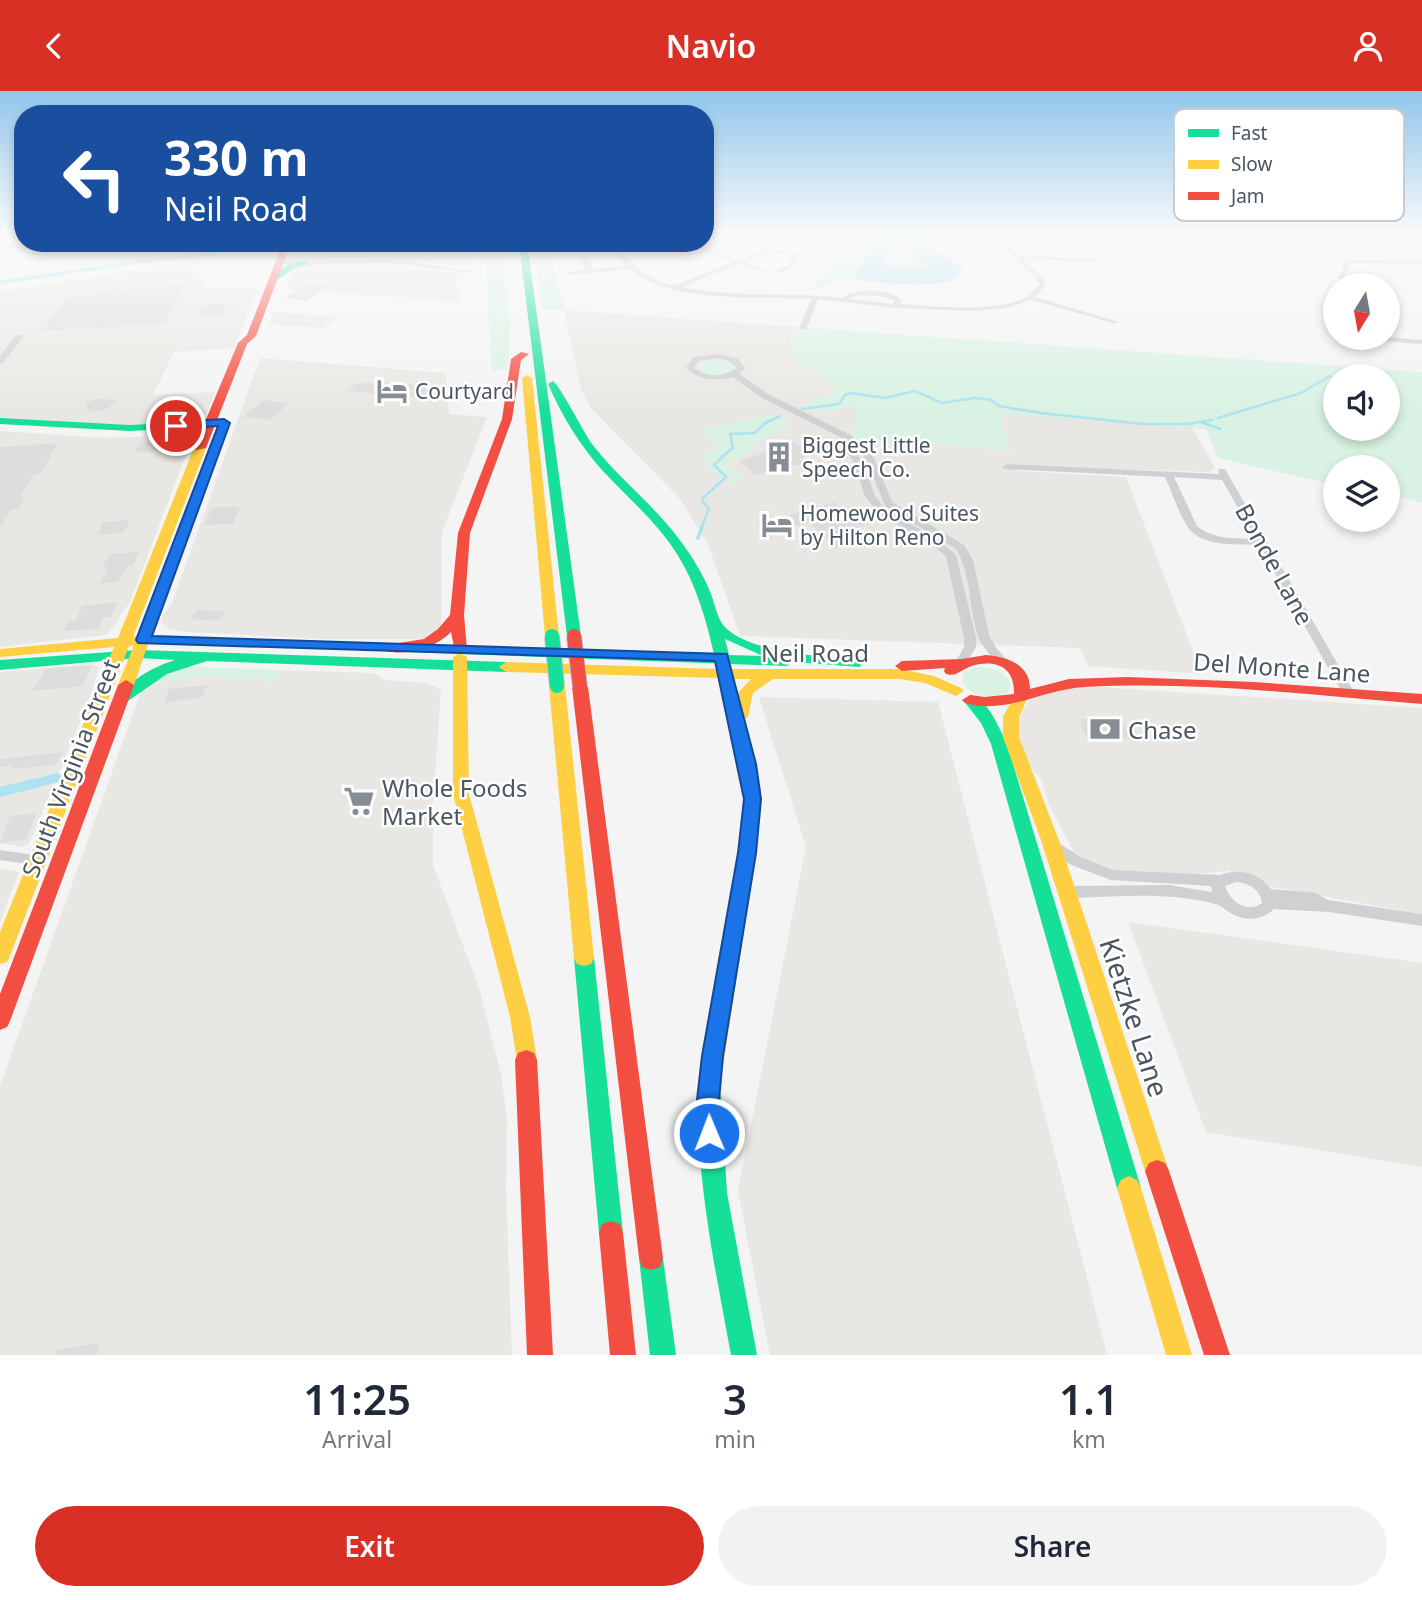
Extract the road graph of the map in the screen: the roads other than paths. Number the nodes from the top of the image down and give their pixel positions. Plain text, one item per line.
1 (267, 294) edge
2 (520, 294) edge
3 (527, 294) edge
4 (724, 294) edge
5 (852, 294) edge
6 (870, 294) edge
7 (1036, 294) edge
8 (815, 297) junction
9 (1031, 298) junction
10 (1115, 322) dead end
11 (803, 328) dead end
12 (20, 335) dead end
13 (1400, 340) edge
14 (1419, 342) edge
15 (1422, 351) edge
16 (531, 354) junction
17 (0, 361) edge
18 (728, 375) junction
19 (0, 421) edge
20 (216, 426) junction
21 (0, 427) edge
22 (1007, 467) dead end
23 (1168, 474) junction
24 (1262, 542) junction
25 (457, 615) junction
26 (714, 624) junction
27 (140, 647) junction
28 (391, 647) junction
29 (120, 648) junction
30 (0, 653) edge
31 (205, 657) junction
32 (460, 657) junction
33 (722, 657) junction
34 (960, 662) junction
35 (855, 664) junction
36 (1007, 664) junction
37 (0, 666) edge
38 (723, 674) junction
39 (774, 675) junction
40 (868, 676) junction
41 (1138, 680) junction
42 (956, 691) junction
43 (1349, 694) junction
44 (1021, 697) junction
45 (1422, 699) edge
46 (971, 700) junction
47 (117, 708) junction
48 (740, 739) junction
49 (1002, 762) junction
50 (1051, 843) junction
51 (0, 855) edge
52 (37, 860) junction
53 (58, 863) junction
54 (1221, 881) junction
55 (1067, 892) junction
56 (1222, 899) junction
57 (1268, 899) junction
58 (1422, 920) edge
59 (0, 956) edge
60 (0, 1021) edge
61 (540, 1355) edge
62 (623, 1355) edge
63 (663, 1355) edge
64 (744, 1355) edge
65 (1179, 1355) edge
66 (1217, 1355) edge

1 - 20 main road, South Virginia Street
2 - 16 main road
3 - 16 main road
4 - 8 street
5 - 8 street
6 - 9 street
7 - 9 street
8 - 11 street
9 - 10 street
12 - 17 street
13 - 14 street
14 - 15 street
16 - 25 main road
16 - 26 main road
16 - 62 main road, bridge
16 - 63 main road, bridge
18 - 18 street
18 - 34 street
18 - 36 street
19 - 20 main road
20 - 21 main road
20 - 27 main road, South Virginia Street
20 - 29 main road, South Virginia Street
22 - 23 street
23 - 24 street
23 - 24 street, Bonde Lane
24 - 43 street, Bonde Lane
25 - 28 main road
25 - 32 main road
26 - 33 main road
26 - 35 main road
27 - 28 main road, Neil Road
27 - 29 main road, Neil Road
27 - 31 main road, Neil Road
27 - 47 main road, South Virginia Street
28 - 32 main road, Neil Road
29 - 30 main road, Neil Road
29 - 37 main road, Neil Road
29 - 52 main road, South Virginia Street
31 - 32 main road, Neil Road
31 - 47 main road
32 - 33 main road, Neil Road
32 - 38 main road, Neil Road
32 - 61 main road
33 - 35 main road, Neil Road
33 - 38 main road
34 - 35 main road, Neil Road
34 - 36 main road
34 - 42 main road
36 - 41 main road, Del Monte Lane
36 - 44 main road
38 - 39 main road, Neil Road
38 - 48 main road
39 - 40 main road, Neil Road
39 - 48 main road
40 - 42 main road, Neil Road
40 - 49 main road
41 - 43 main road, Del Monte Lane
41 - 44 main road, Del Monte Lane
42 - 46 main road
43 - 45 main road, Del Monte Lane
44 - 46 main road
44 - 50 main road, Kietzke Lane
46 - 49 main road, Kietzke Lane
47 - 53 main road, South Virginia Street
48 - 64 main road
49 - 65 main road, Kietzke Lane
50 - 54 street
50 - 55 main road, Kietzke Lane
51 - 52 street
52 - 53 street
52 - 59 main road, South Virginia Street
53 - 60 main road, South Virginia Street
54 - 56 street
54 - 57 street
55 - 56 street
55 - 66 main road, Kietzke Lane
56 - 57 street
57 - 58 street

